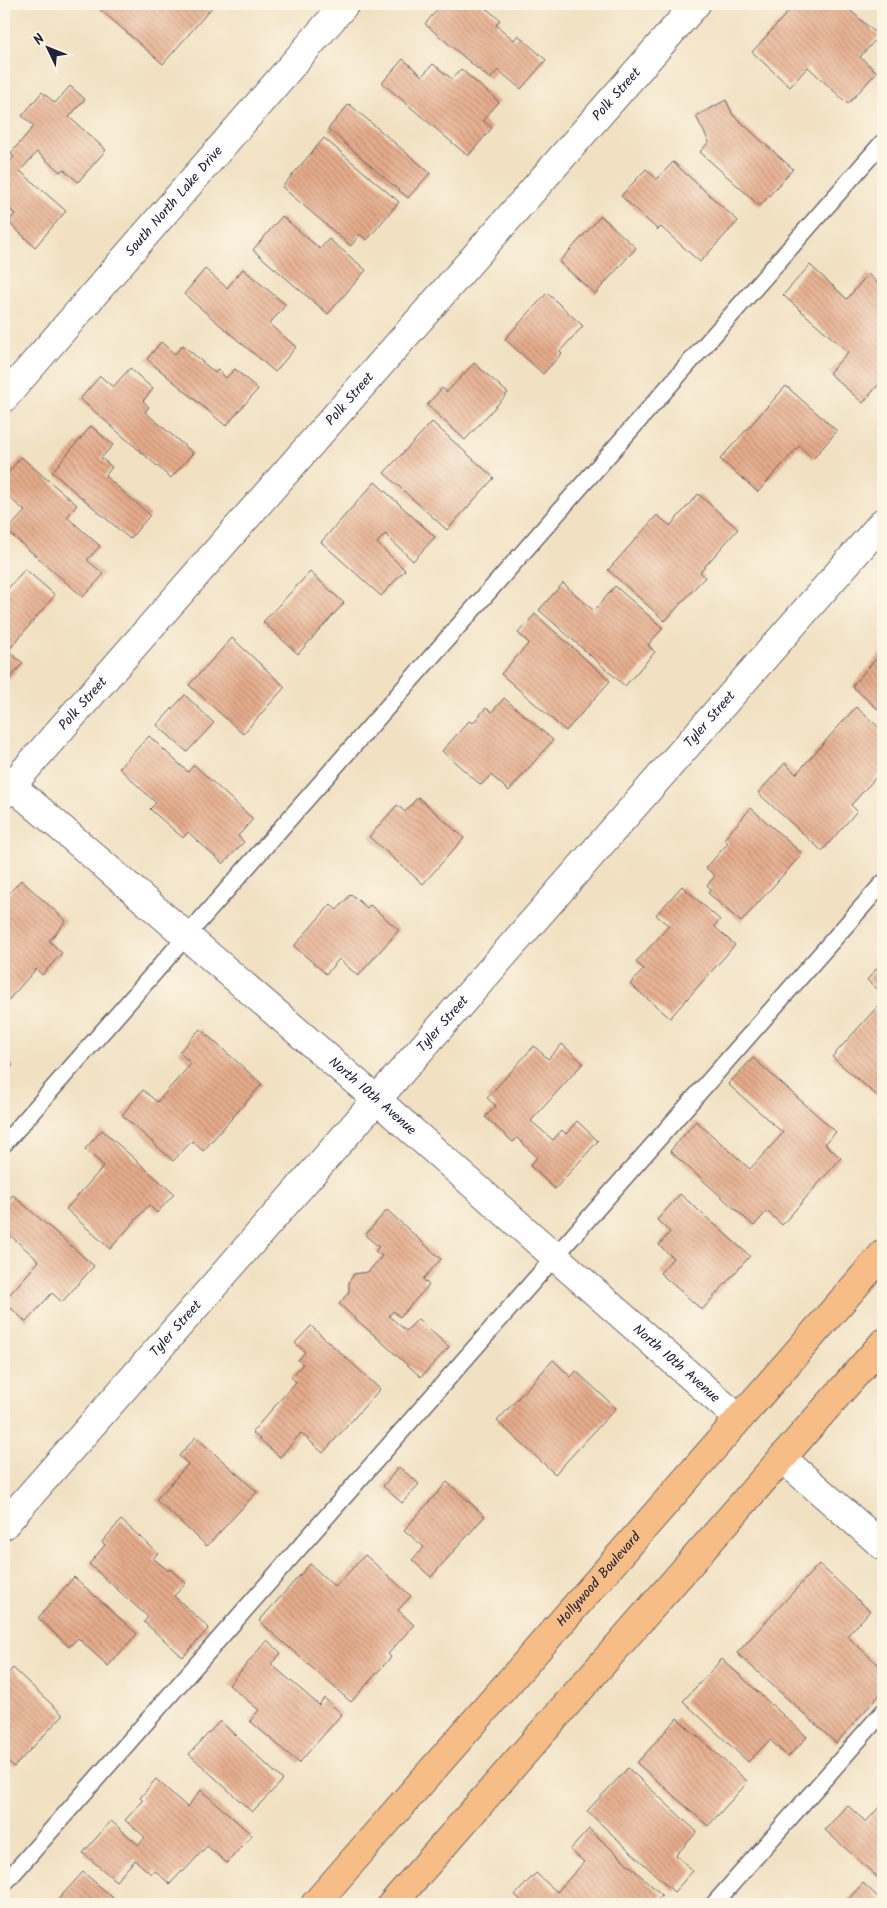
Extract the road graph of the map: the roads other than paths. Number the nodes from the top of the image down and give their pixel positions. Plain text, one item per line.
1 (345, 4) edge
2 (696, 4) edge
3 (883, 142) edge
4 (4, 398) edge
5 (883, 522) edge
6 (6, 786) edge
7 (883, 883) edge
8 (186, 936) junction
9 (376, 1100) junction
10 (4, 1144) edge
11 (883, 1254) edge
12 (554, 1257) junction
13 (883, 1343) edge
14 (738, 1418) junction
15 (782, 1458) junction
16 (4, 1525) edge
17 (883, 1546) edge
18 (883, 1712) edge
19 (4, 1884) edge
20 (315, 1904) edge
21 (392, 1904) edge
22 (714, 1904) edge

1 - 4 street, South North Lake Drive
2 - 6 street, Polk Street
3 - 8 lane
5 - 9 street, Tyler Street
6 - 8 street, North 10th Avenue
7 - 12 lane
8 - 9 street, North 10th Avenue
8 - 10 lane
9 - 12 street, North 10th Avenue
9 - 16 street, Tyler Street
11 - 14 main road, Hollywood Boulevard
12 - 14 street, North 10th Avenue
12 - 19 lane
13 - 15 main road
14 - 20 main road, Hollywood Boulevard
15 - 17 street
15 - 21 main road
18 - 22 lane

